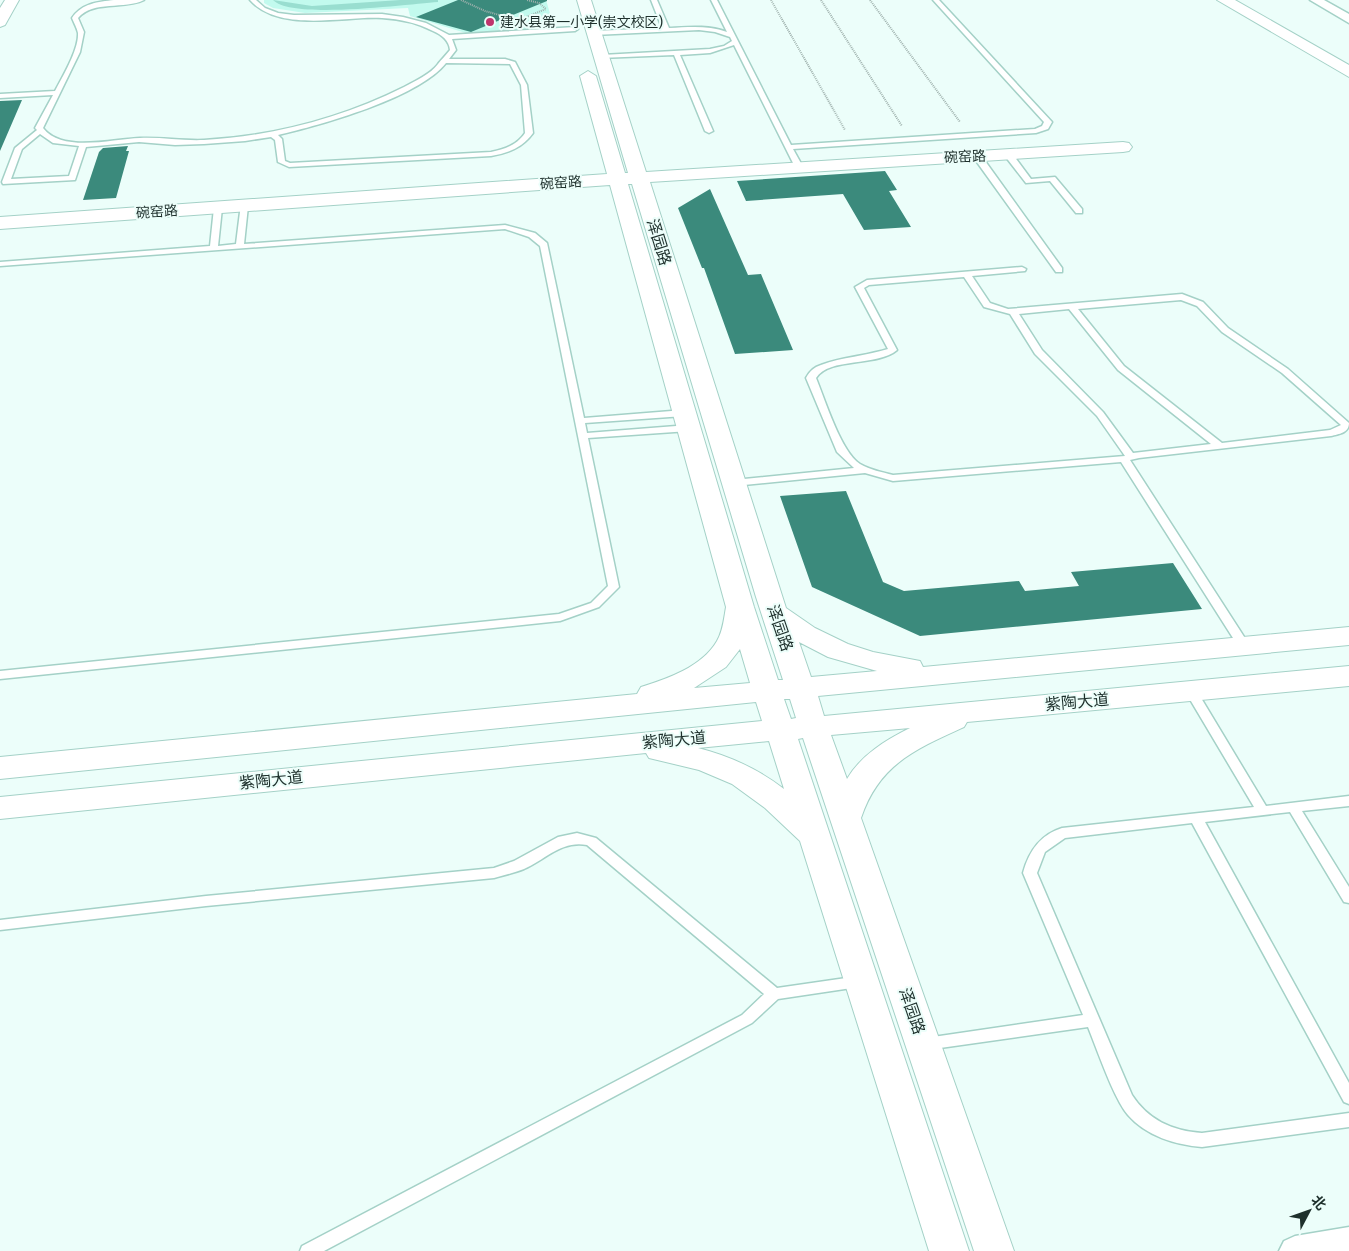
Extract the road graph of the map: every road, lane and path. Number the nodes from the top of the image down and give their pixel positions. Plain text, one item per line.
1 (12, 0) edge
2 (141, 0) edge
3 (253, 0) edge
4 (462, 0) edge
5 (527, 0) edge
6 (566, 0) edge
7 (584, 0) edge
8 (654, 0) edge
9 (714, 0) edge
10 (771, 0) edge
11 (821, 0) edge
12 (870, 0) edge
13 (936, 0) edge
14 (1224, 0) edge
15 (1316, 0) edge
16 (524, 17) dead end
17 (517, 18) dead end
18 (1349, 20) edge
19 (0, 22) edge
20 (666, 29) junction
21 (447, 37) junction
22 (734, 39) junction
23 (590, 40) junction
24 (676, 52) junction
25 (444, 61) junction
26 (1349, 72) edge
27 (57, 93) junction
28 (0, 96) edge
29 (40, 131) junction
30 (709, 131) dead end
31 (272, 134) junction
32 (970, 136) junction
33 (911, 140) junction
34 (853, 143) junction
35 (83, 144) junction
36 (1122, 147) dead end
37 (789, 148) junction
38 (1008, 154) junction
39 (977, 156) junction
40 (799, 167) junction
41 (628, 178) junction
42 (244, 206) junction
43 (218, 208) junction
44 (1079, 211) dead end
45 (0, 223) edge
46 (240, 246) junction
47 (214, 248) junction
48 (0, 264) edge
49 (1022, 269) dead end
50 (1059, 270) dead end
51 (966, 274) junction
52 (1072, 307) junction
53 (1014, 313) junction
54 (686, 420) junction
55 (580, 421) junction
56 (583, 436) junction
57 (1220, 446) junction
58 (1127, 458) junction
59 (865, 470) junction
60 (734, 484) junction
61 (740, 607) junction
62 (775, 613) junction
63 (1349, 636) edge
64 (1244, 646) junction
65 (974, 672) junction
66 (0, 675) edge
67 (1349, 676) edge
68 (801, 688) junction
69 (767, 691) junction
70 (1192, 691) junction
71 (614, 706) junction
72 (985, 711) junction
73 (814, 727) junction
74 (780, 730) junction
75 (619, 746) junction
76 (0, 768) edge
77 (1349, 801) edge
78 (1293, 807) junction
79 (0, 808) edge
80 (1262, 810) junction
81 (845, 818) junction
82 (1196, 818) junction
83 (815, 839) junction
84 (1349, 898) edge
85 (0, 925) edge
86 (862, 982) junction
87 (774, 994) junction
88 (1093, 1020) junction
89 (923, 1044) junction
90 (1349, 1097) edge
91 (1349, 1120) edge
92 (1349, 1242) edge
93 (308, 1251) edge
94 (949, 1251) edge
95 (994, 1251) edge
96 (1295, 1251) edge

1 - 19 street
2 - 27 lane
3 - 21 lane
4 - 17 path
5 - 16 path
6 - 23 street, 泽园路
7 - 23 street, 泽园路
8 - 20 lane
9 - 22 lane
10 - 34 path
11 - 33 path
12 - 32 path
13 - 32 lane
14 - 26 street
15 - 18 street
20 - 22 lane
20 - 23 lane
21 - 23 lane
21 - 25 lane
22 - 24 lane
22 - 37 lane
23 - 24 lane
23 - 41 street, 泽园路
23 - 41 street, 泽园路
24 - 30 lane
25 - 31 lane
25 - 31 lane
27 - 28 lane
27 - 29 lane
29 - 35 lane
29 - 35 lane
31 - 35 lane
32 - 33 lane
33 - 34 lane
34 - 37 lane
36 - 38 street, 碗窑路
37 - 40 lane
38 - 39 street, 碗窑路
38 - 44 lane
39 - 40 street, 碗窑路
39 - 50 lane
40 - 41 street, 碗窑路
41 - 42 street, 碗窑路
41 - 54 street, 泽园路
41 - 60 street, 泽园路
42 - 43 street, 碗窑路
42 - 46 lane
43 - 45 street, 碗窑路
43 - 47 lane
46 - 47 lane
46 - 55 lane
47 - 48 lane
49 - 51 lane
51 - 53 lane
51 - 59 lane
52 - 53 lane
52 - 57 lane
52 - 57 lane
53 - 58 lane
54 - 55 lane
54 - 56 lane
54 - 61 street, 泽园路
55 - 56 lane
56 - 66 lane
57 - 58 lane
58 - 59 lane
58 - 64 lane
59 - 60 lane
60 - 62 street, 泽园路
61 - 69 street, 泽园路
61 - 71 street
62 - 65 street
62 - 68 street, 泽园路
63 - 64 street
64 - 65 street
65 - 68 street
67 - 70 street, 紫陶大道
68 - 69 street
68 - 73 street, 泽园路
69 - 71 street
69 - 74 street, 泽园路
70 - 72 street, 紫陶大道
70 - 80 lane
71 - 76 street
72 - 73 street, 紫陶大道
72 - 81 street
73 - 74 street, 紫陶大道
73 - 81 street, 泽园路
74 - 75 street, 紫陶大道
74 - 83 street, 泽园路
75 - 79 street, 紫陶大道
75 - 83 street
77 - 78 lane
78 - 80 lane
78 - 84 lane
80 - 82 lane
81 - 89 street, 泽园路
82 - 88 lane
82 - 90 lane
83 - 86 street, 泽园路
85 - 87 lane
86 - 87 lane
86 - 94 street, 泽园路
87 - 93 lane
88 - 89 lane
88 - 91 lane
89 - 95 street, 泽园路
92 - 96 street

